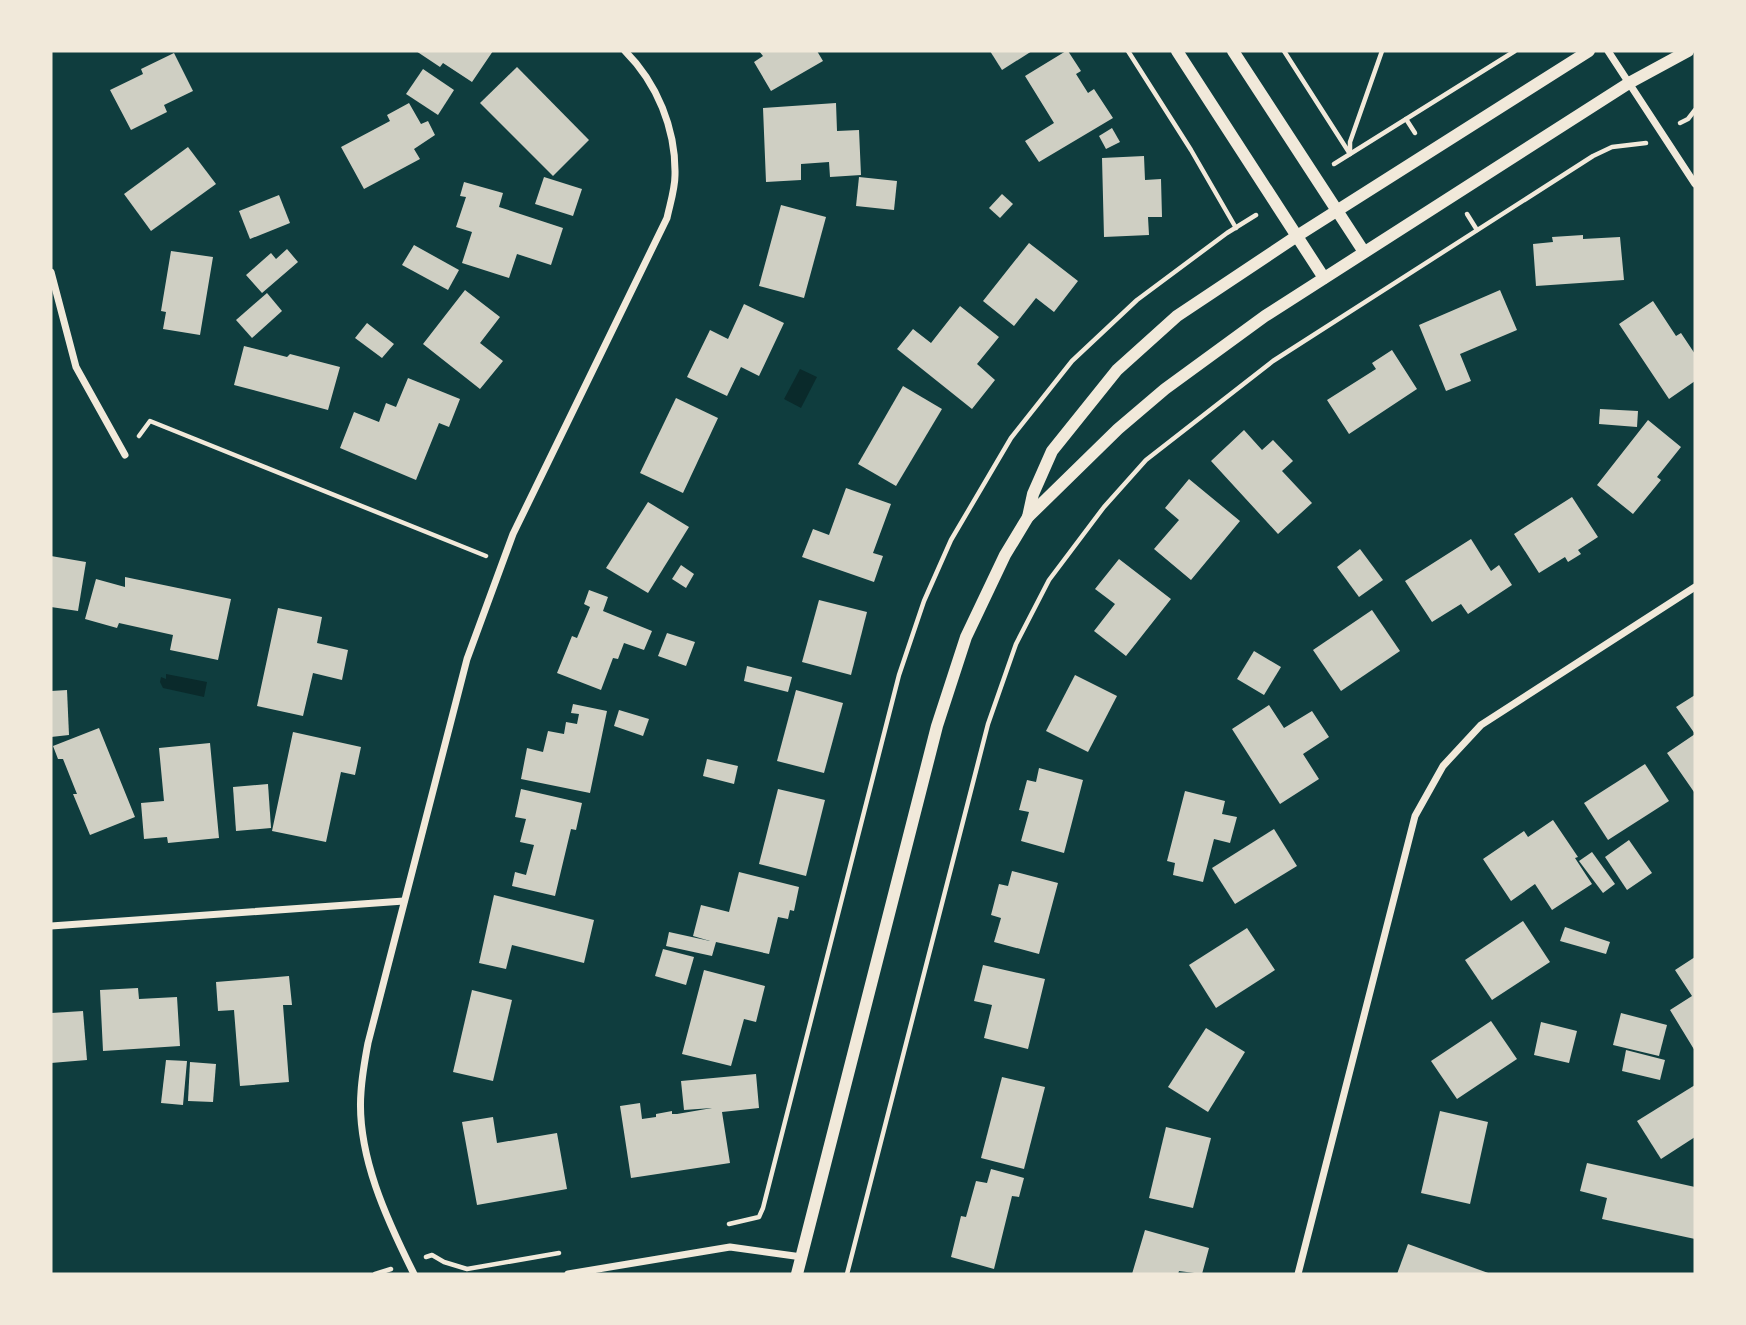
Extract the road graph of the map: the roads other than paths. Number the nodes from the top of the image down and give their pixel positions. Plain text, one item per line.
1 (625, 51) edge
2 (1177, 51) edge
3 (1233, 51) edge
4 (1589, 51) edge
5 (1608, 51) edge
6 (1688, 51) edge
7 (1629, 83) junction
8 (1695, 184) edge
9 (1338, 210) junction
10 (1297, 236) junction
11 (1364, 252) junction
12 (51, 272) edge
13 (1324, 278) junction
14 (125, 454) road end
15 (1028, 517) junction
16 (1695, 587) edge
17 (404, 901) junction
18 (51, 926) edge
19 (802, 1257) junction
20 (414, 1274) edge
21 (568, 1274) edge
22 (797, 1274) edge
23 (1298, 1274) edge

1 - 17 street
2 - 10 street
3 - 9 street
4 - 9 street
5 - 7 street
6 - 7 street
7 - 8 street
7 - 11 street
9 - 10 street
9 - 11 street
10 - 13 street
10 - 15 street
11 - 13 street
12 - 14 street
13 - 15 street
15 - 19 street
16 - 23 street
17 - 18 street
17 - 20 street
19 - 21 street
19 - 22 street

